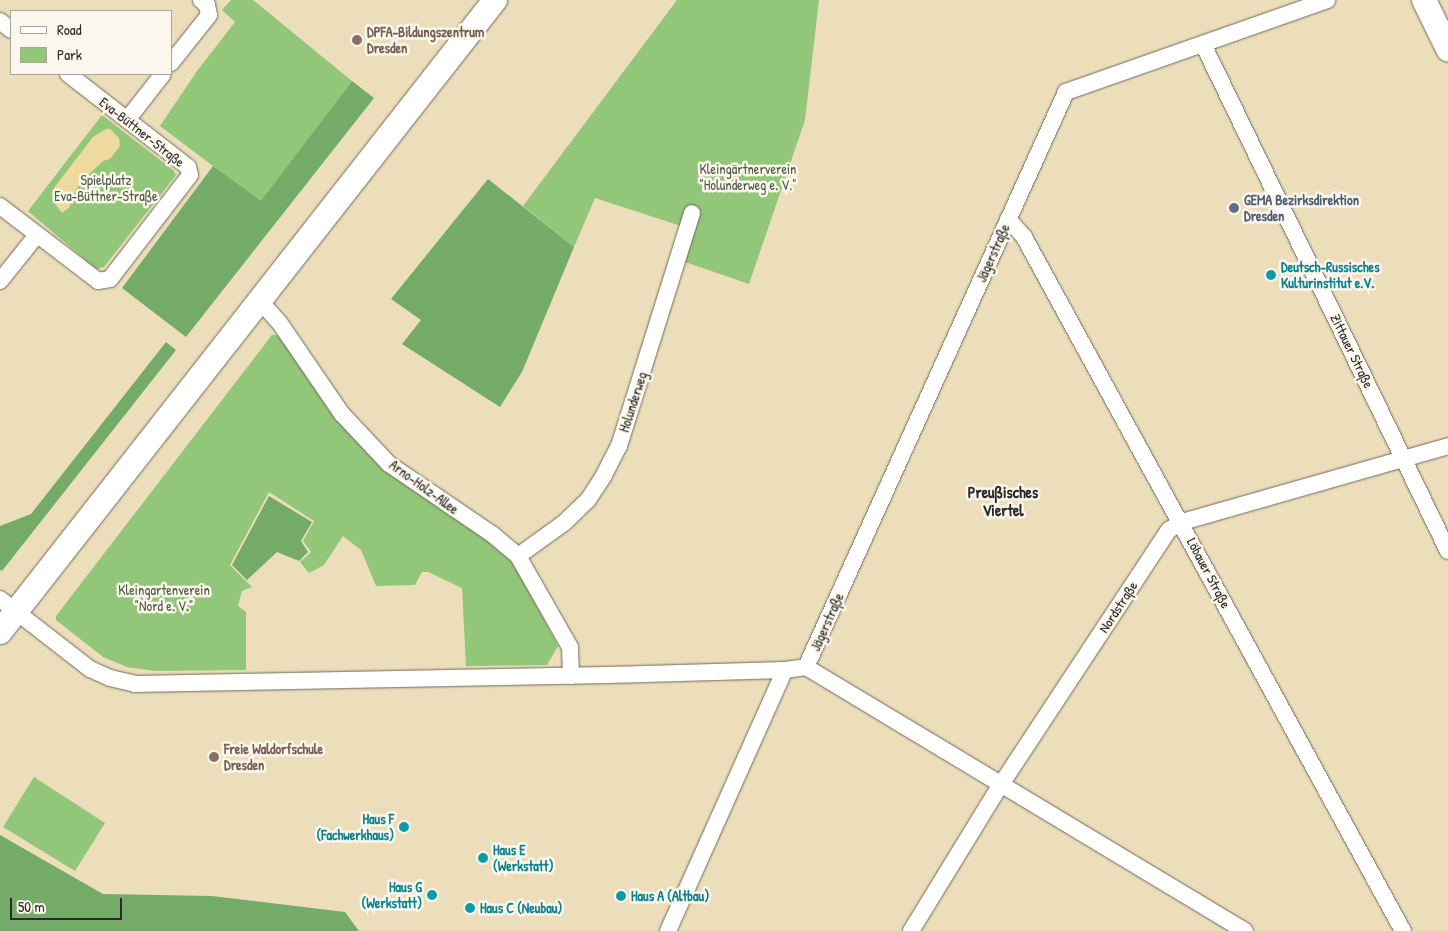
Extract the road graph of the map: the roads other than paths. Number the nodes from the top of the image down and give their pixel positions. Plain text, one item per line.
1 (201, 0) edge
2 (495, 0) edge
3 (1327, 0) edge
4 (1424, 0) edge
5 (0, 21) edge
6 (10, 29) edge
7 (1203, 44) junction
8 (1448, 49) edge
9 (172, 62) edge
10 (69, 75) edge
11 (162, 75) edge
12 (127, 120) junction
13 (0, 206) edge
14 (692, 213) dead end
15 (1008, 219) junction
16 (37, 235) junction
17 (0, 281) edge
18 (260, 301) junction
19 (1448, 446) edge
20 (1404, 459) junction
21 (1182, 522) junction
22 (1448, 551) edge
23 (518, 556) junction
24 (8, 605) edge
25 (0, 632) edge
26 (806, 667) junction
27 (786, 670) junction
28 (571, 676) junction
29 (1000, 786) junction
30 (668, 931) edge
31 (911, 931) edge
32 (1244, 931) edge
33 (1403, 931) edge

1 - 9 street
2 - 18 main road
3 - 7 street, Jägerstraße
4 - 8 main road
5 - 6 street
7 - 15 street, Jägerstraße
7 - 20 street, Zittauer Straße
10 - 12 street, Eva-Büttner-Straße
11 - 12 street
12 - 16 street, Eva-Büttner-Straße
13 - 16 street, Eva-Büttner-Straße
14 - 23 street, Holunderweg
15 - 21 street, Löbauer Straße
15 - 26 street, Jägerstraße
16 - 17 street
18 - 23 street, Arno-Holz-Allee
18 - 24 main road
19 - 20 street, Nordstraße
20 - 21 street, Nordstraße
20 - 22 street, Zittauer Straße
21 - 29 street, Nordstraße
21 - 33 street, Löbauer Straße
23 - 28 street, Arno-Holz-Allee
24 - 25 main road
24 - 28 street
26 - 27 street
26 - 29 street
27 - 28 street
27 - 30 street
29 - 31 street, Nordstraße
29 - 32 street

